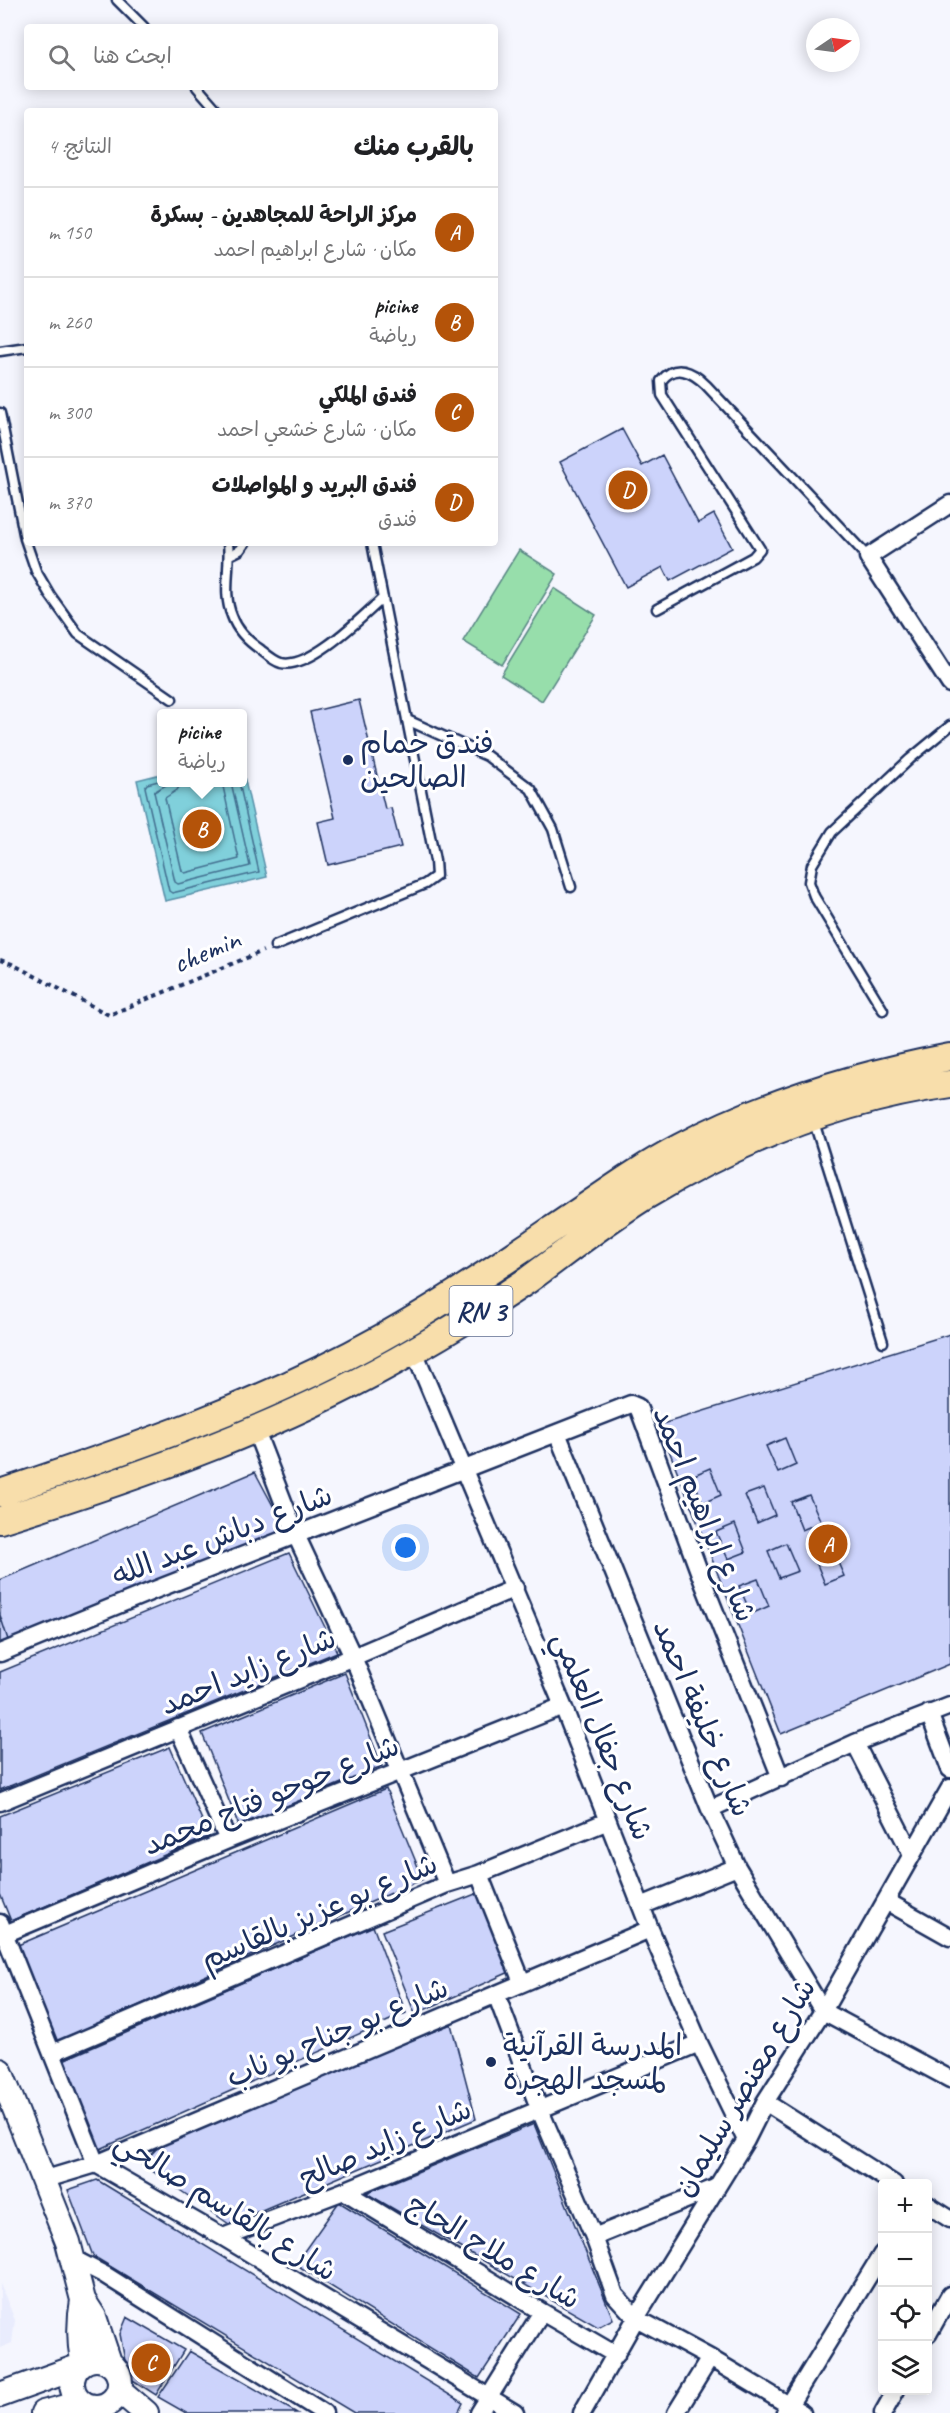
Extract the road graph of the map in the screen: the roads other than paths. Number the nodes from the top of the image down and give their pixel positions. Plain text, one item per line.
1 (117, 0) edge
2 (141, 24) edge
3 (200, 90) edge
4 (215, 108) edge
5 (24, 347) edge
6 (0, 351) edge
7 (0, 414) edge
8 (950, 504) edge
9 (24, 534) edge
10 (27, 546) edge
11 (228, 546) edge
12 (243, 546) edge
13 (373, 546) edge
14 (230, 555) junction
15 (868, 558) junction
16 (383, 597) junction
17 (657, 609) dead end
18 (950, 684) edge
19 (172, 699) dead end
20 (407, 720) junction
21 (950, 726) edge
22 (571, 887) dead end
23 (275, 946) road end
24 (883, 1010) dead end
25 (950, 1057) edge
26 (950, 1084) edge
27 (812, 1117) junction
28 (883, 1342) dead end
29 (414, 1351) junction
30 (255, 1429) junction
31 (557, 1433) junction
32 (464, 1470) junction
33 (0, 1493) edge
34 (0, 1520) edge
35 (296, 1535) junction
36 (515, 1588) junction
37 (0, 1653) edge
38 (353, 1657) junction
39 (563, 1706) junction
40 (950, 1706) edge
41 (929, 1713) junction
42 (178, 1728) junction
43 (855, 1743) junction
44 (950, 1769) edge
45 (400, 1772) junction
46 (781, 1778) junction
47 (950, 1788) edge
48 (0, 1802) edge
49 (710, 1809) junction
50 (608, 1821) junction
51 (228, 1840) junction
52 (912, 1855) junction
53 (737, 1867) junction
54 (479, 1874) junction
55 (447, 1884) junction
56 (886, 1901) junction
57 (641, 1906) junction
58 (650, 1929) junction
59 (1, 1931) edge
60 (950, 1936) edge
61 (522, 1982) junction
62 (496, 1994) junction
63 (823, 2011) junction
64 (699, 2043) junction
65 (52, 2053) junction
66 (1, 2074) edge
67 (950, 2079) edge
68 (765, 2102) junction
69 (539, 2108) junction
70 (746, 2140) junction
71 (96, 2164) junction
72 (886, 2179) edge
73 (43, 2180) junction
74 (715, 2188) junction
75 (344, 2191) junction
76 (932, 2208) edge
77 (950, 2219) edge
78 (223, 2237) junction
79 (594, 2237) junction
80 (72, 2258) junction
81 (878, 2261) edge
82 (950, 2295) edge
83 (83, 2300) junction
84 (542, 2312) junction
85 (636, 2318) junction
86 (932, 2326) edge
87 (616, 2355) junction
88 (710, 2358) junction
89 (109, 2362) junction
90 (81, 2364) junction
91 (0, 2395) edge
92 (894, 2395) edge
93 (489, 2397) junction
94 (120, 2400) edge
95 (90, 2408) edge
96 (792, 2410) edge
97 (44, 2413) edge
98 (146, 2413) edge
99 (324, 2413) edge
100 (479, 2413) edge
101 (515, 2413) edge
102 (582, 2413) edge
103 (676, 2413) edge
104 (883, 2413) edge

1 - 2 lane
3 - 4 lane
5 - 6 lane
7 - 9 lane
8 - 15 street
10 - 19 lane
11 - 14 lane
12 - 14 lane
13 - 16 lane
14 - 16 lane
15 - 17 lane
15 - 18 street
16 - 20 lane
20 - 22 lane
20 - 23 lane
21 - 24 lane
25 - 33 main road, RN 3
26 - 27 main road, RN 3
27 - 28 lane
27 - 29 main road, RN 3
29 - 30 main road, RN 3
29 - 32 street, شارع جفال العلمي
30 - 34 main road, RN 3
30 - 35 street
31 - 32 street, شارع ابراهيم احمد
31 - 46 street, شارع ابراهيم احمد
31 - 49 street, شارع خليفة احمد
32 - 35 street, شارع دباش عبد الله
32 - 36 street, شارع جفال العلمي
35 - 37 street, شارع دباش عبد الله
35 - 38 street
36 - 38 street, شارع زايد احمد
36 - 39 street, شارع جفال العلمي
38 - 42 street, شارع زايد احمد
38 - 45 street
39 - 45 street, شارع حوحو فتاح محمد
39 - 50 street, شارع جفال العلمي
40 - 41 street
41 - 43 street
41 - 44 street
42 - 48 street, شارع زايد احمد
42 - 51 street
43 - 46 street
43 - 52 street
45 - 51 street, شارع حوحو فتاح محمد
45 - 55 street
46 - 49 street
47 - 52 street, شارع معنصر سليمان
49 - 53 street, شارع خليفة احمد
50 - 54 street, شارع بو عزيز بالقاسم
50 - 57 street, شارع جفال العلمي
51 - 59 street, شارع حوحو فتاح محمد
52 - 56 street, شارع معنصر سليمان
53 - 57 street
53 - 63 street, شارع خليفة احمد
54 - 55 street, شارع بو عزيز بالقاسم
54 - 61 street
55 - 65 street, شارع بو عزيز بالقاسم
56 - 60 street
56 - 63 street, شارع معنصر سليمان
57 - 58 street, شارع جفال العلمي
58 - 61 street, شارع بو جناح بو ناب
58 - 64 street, شارع جفال العلمي
59 - 65 street, شارع بالقاسم صالحي
61 - 62 street, شارع بو جناح بو ناب
62 - 69 street
62 - 71 street, شارع بو جناح بو ناب
63 - 67 street
63 - 68 street, شارع معنصر سليمان
64 - 69 street, شارع زايد صالح
64 - 70 street, شارع جفال العلمي
65 - 71 street, شارع بالقاسم صالحي
66 - 73 street
68 - 70 street, شارع معنصر سليمان
68 - 72 street
69 - 75 street, شارع زايد صالح
69 - 79 street
70 - 74 street, شارع معنصر سليمان
71 - 73 street, شارع بو جناح بو ناب
71 - 78 street, شارع بالقاسم صالحي
73 - 80 street
74 - 79 street
74 - 85 street, شارع معنصر سليمان
75 - 78 street, شارع زايد صالح
75 - 84 street, شارع ملاح الحاج
76 - 77 street
78 - 93 street, شارع بالقاسم صالحي
79 - 85 street
80 - 83 street
80 - 99 street
81 - 96 street
82 - 86 street
83 - 89 street
83 - 90 street
84 - 87 street, شارع ملاح الحاج
84 - 93 street
85 - 87 street, شارع معنصر سليمان
85 - 88 street
87 - 102 street, شارع معنصر سليمان
88 - 96 street
88 - 103 street
89 - 90 street
89 - 94 street
90 - 91 street
90 - 95 street
92 - 104 street
93 - 100 street
93 - 101 street, شارع بالقاسم صالحي
94 - 95 street
94 - 98 street
95 - 97 street

